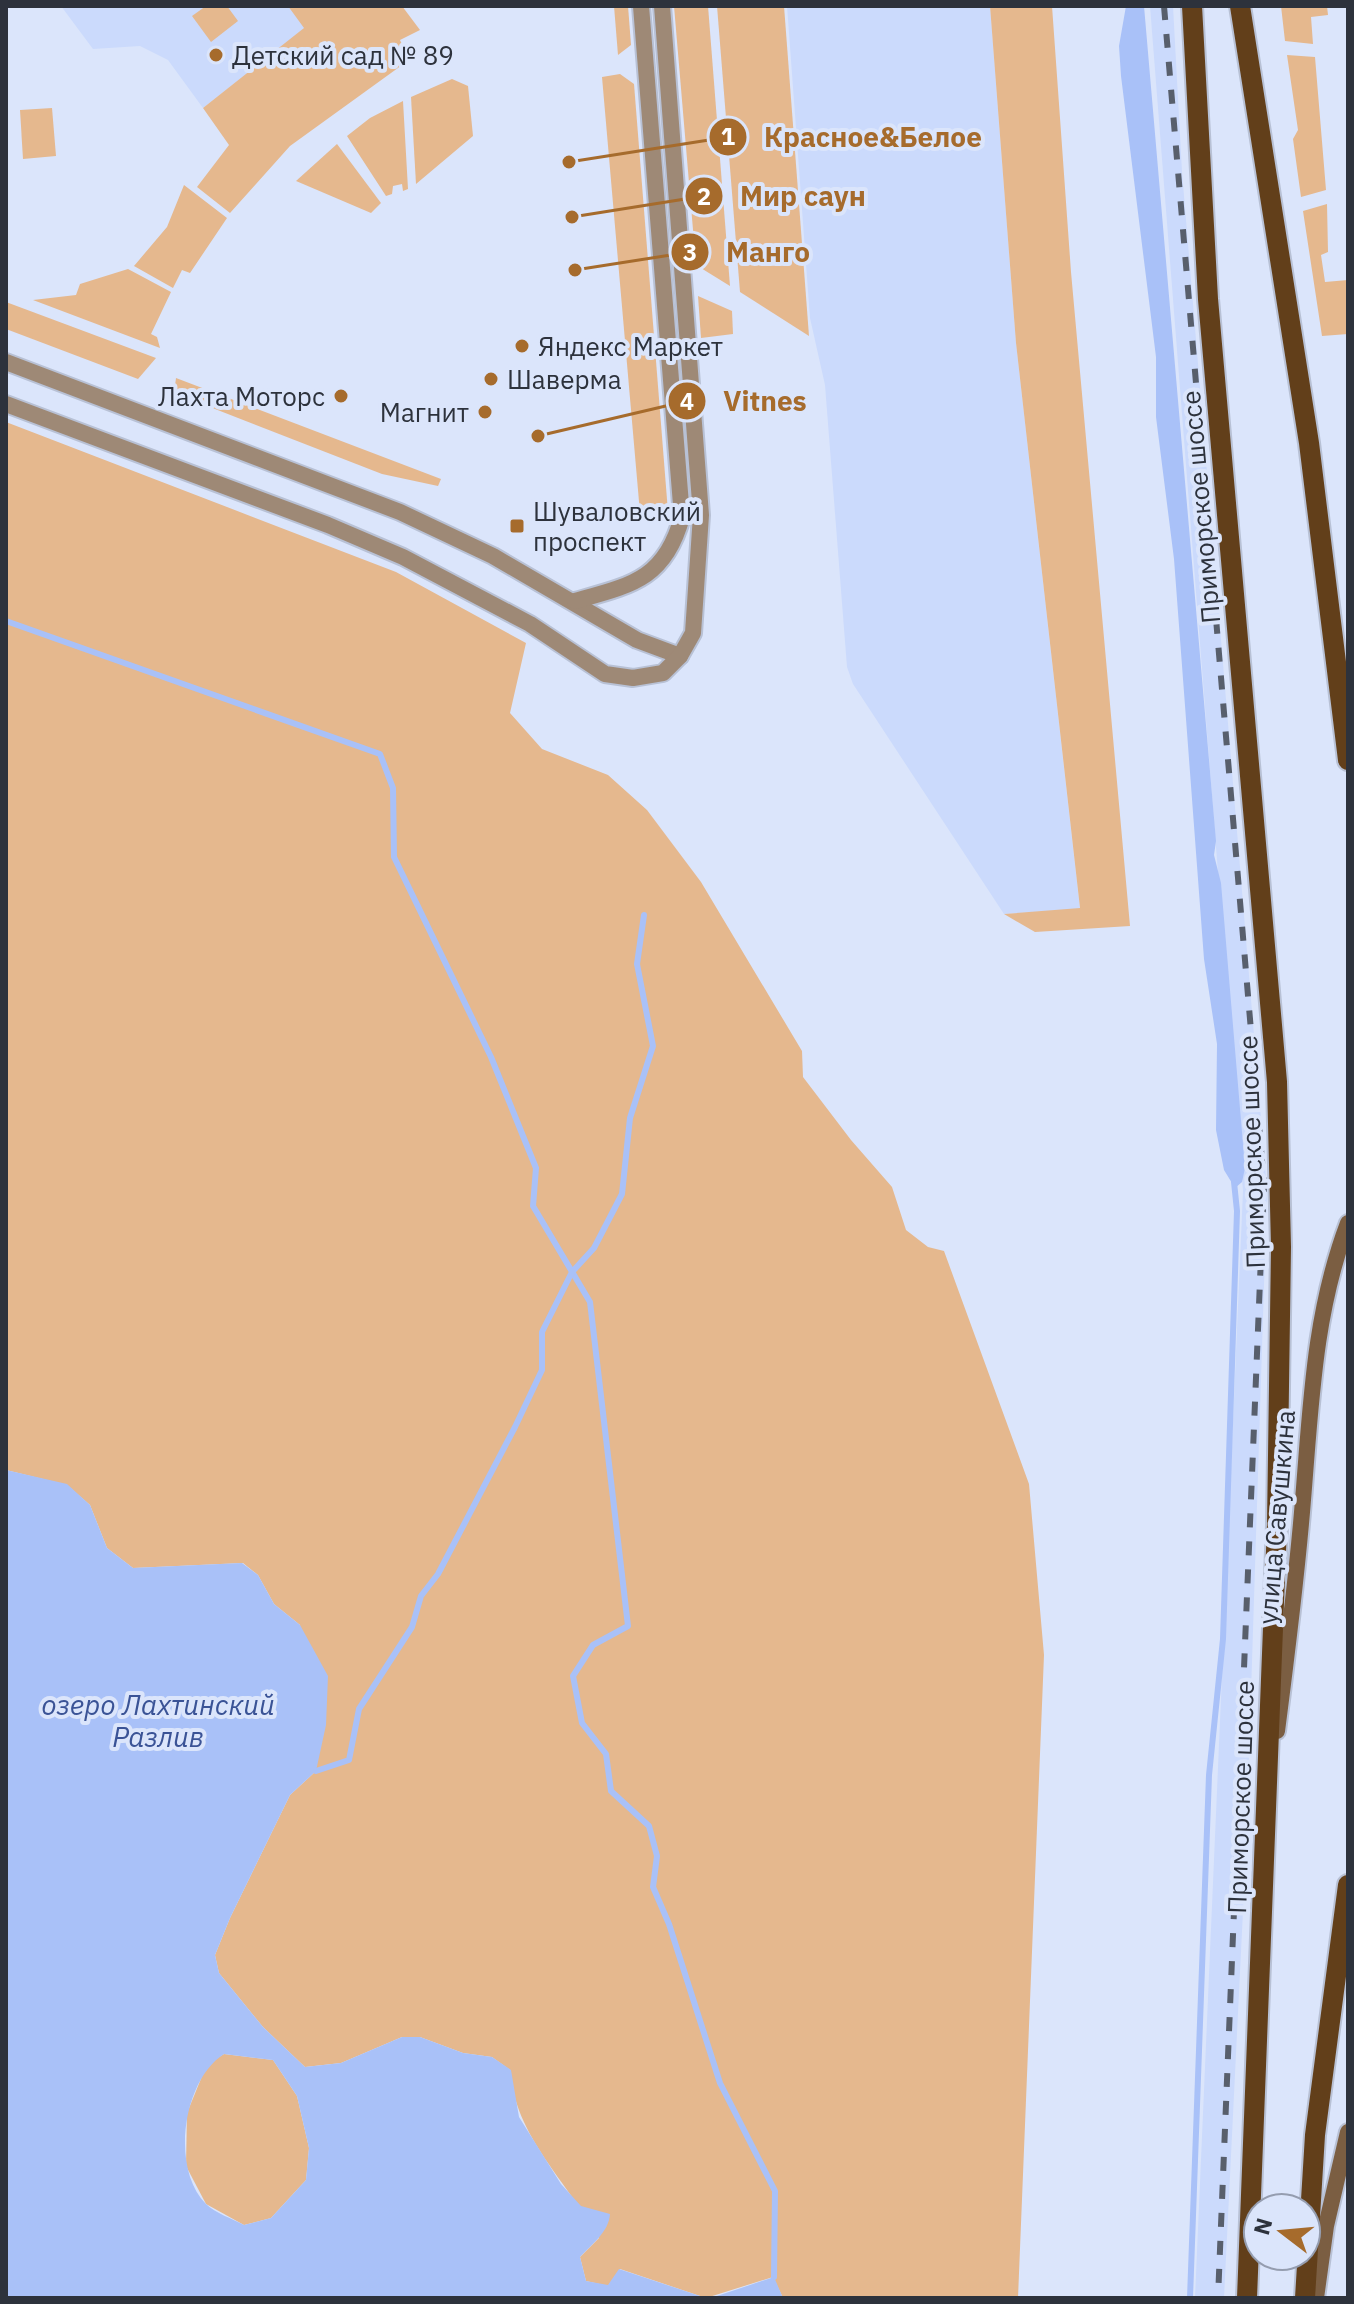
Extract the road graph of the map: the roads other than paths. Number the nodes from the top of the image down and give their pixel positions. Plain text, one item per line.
1 (641, 6) edge
2 (662, 6) edge
3 (1192, 6) edge
4 (1240, 6) edge
5 (6, 362) edge
6 (6, 404) edge
7 (575, 601) junction
8 (680, 656) junction
9 (1348, 760) edge
10 (1348, 1223) edge
11 (1265, 1819) junction
12 (1348, 1885) edge
13 (1348, 2132) edge
14 (1247, 2298) edge
15 (1305, 2298) edge
16 (1316, 2298) edge

1 - 7 street
2 - 8 street
3 - 11 main road, Приморское шоссе
4 - 9 main road
5 - 7 street
6 - 8 street
7 - 8 street
10 - 11 main road, улица Савушкина
11 - 14 main road, Приморское шоссе
12 - 15 main road
13 - 16 main road

